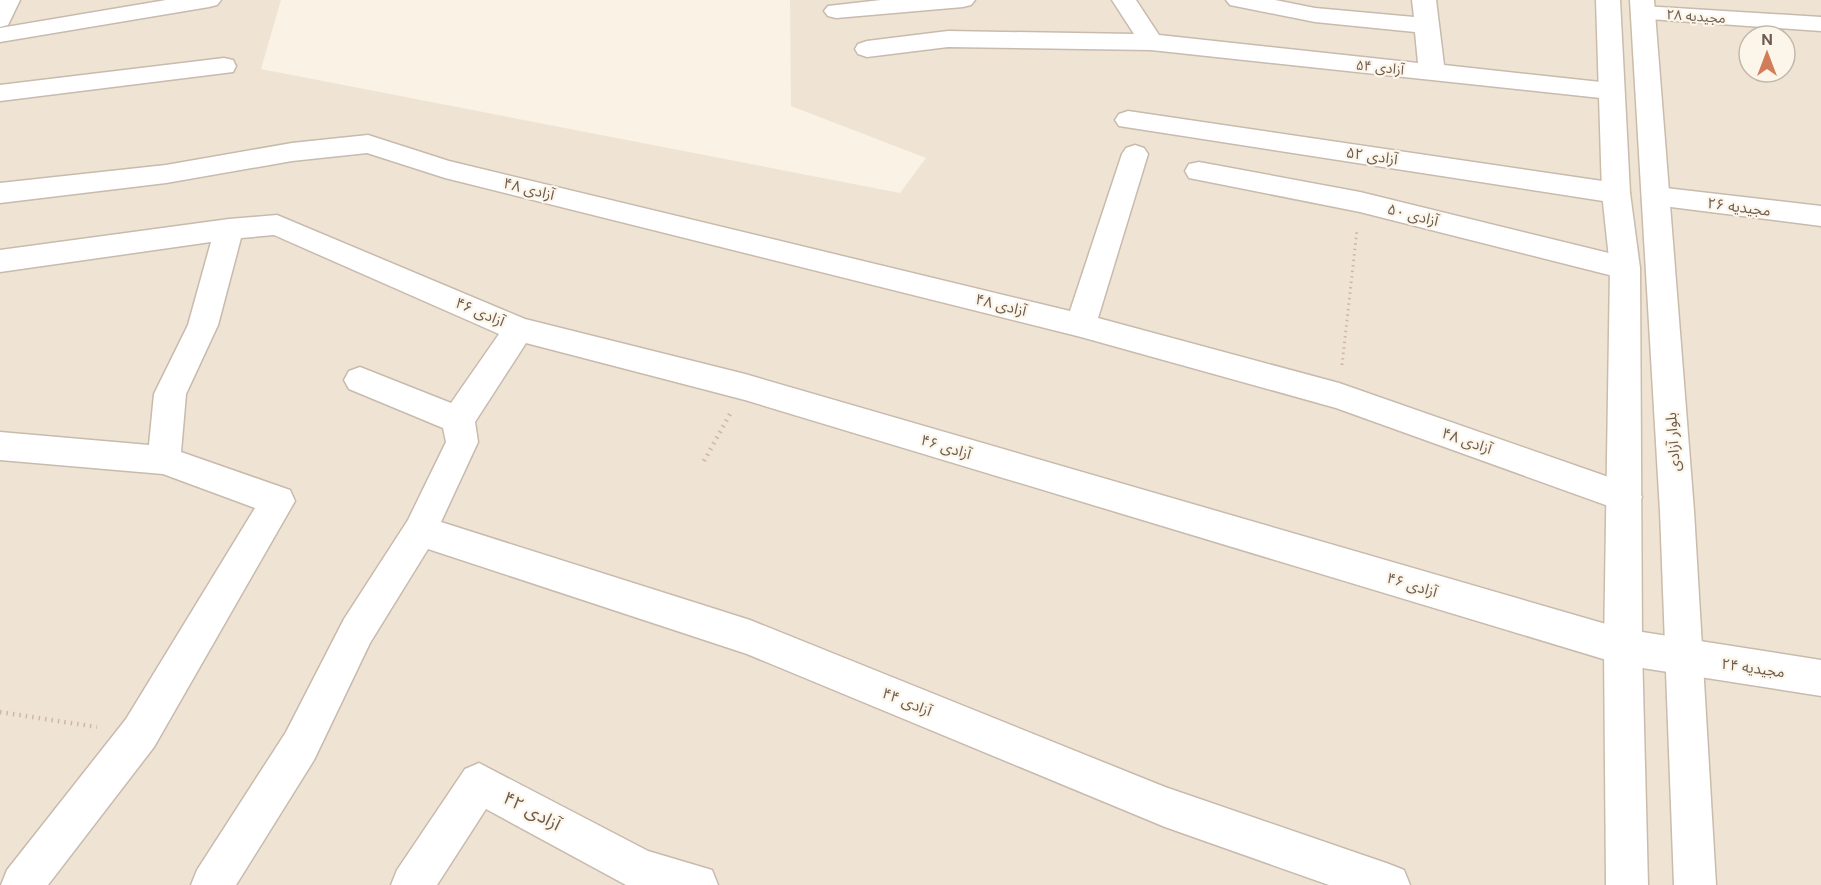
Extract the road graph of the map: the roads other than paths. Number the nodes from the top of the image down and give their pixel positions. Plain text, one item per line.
1 (8, 0) edge
2 (209, 0) edge
3 (963, 0) edge
4 (1124, 0) edge
5 (1238, 0) edge
6 (1424, 0) edge
7 (1608, 0) edge
8 (1642, 6) edge
9 (836, 11) dead end
10 (0, 20) edge
11 (1821, 24) edge
12 (1428, 26) junction
13 (0, 35) edge
14 (1151, 42) junction
15 (867, 49) dead end
16 (224, 66) dead end
17 (1432, 73) junction
18 (1610, 92) junction
19 (0, 93) edge
20 (1128, 120) dead end
21 (1135, 154) dead end
22 (1199, 171) dead end
23 (0, 193) edge
24 (1616, 193) junction
25 (1657, 197) junction
26 (1821, 216) edge
27 (229, 229) junction
28 (0, 261) edge
29 (1625, 268) junction
30 (1081, 325) junction
31 (519, 329) junction
32 (360, 380) dead end
33 (458, 420) junction
34 (0, 446) edge
35 (164, 460) junction
36 (1625, 497) junction
37 (1677, 511) junction
38 (420, 531) junction
39 (1623, 647) junction
40 (1684, 658) junction
41 (1821, 678) edge
42 (22, 885) edge
43 (212, 885) edge
44 (412, 885) edge
45 (697, 885) edge
46 (1389, 885) edge
47 (1627, 885) edge
48 (1695, 885) edge

1 - 10 street
2 - 13 street
3 - 9 street
4 - 14 street
5 - 12 street
6 - 12 street
7 - 18 street
8 - 11 street, مجیدیه ۲۸
8 - 25 street, بلوار آزادی
12 - 17 street
14 - 15 street, آزادی ۵۴
14 - 17 street, آزادی ۵۴
16 - 19 street
17 - 18 street, آزادی ۵۴
18 - 24 street
20 - 24 street, آزادی ۵۲
21 - 30 street
22 - 29 street, آزادی ۵۰
23 - 30 street, آزادی ۴۸
24 - 25 street, آزادی ۵۲
24 - 29 street
25 - 26 street, مجیدیه ۲۶
25 - 37 street, بلوار آزادی
27 - 28 street
27 - 31 street, آزادی ۴۶
27 - 35 street
29 - 36 street
30 - 36 street, آزادی ۴۸
31 - 33 street
31 - 39 street, آزادی ۴۶
32 - 33 street
33 - 38 street
34 - 35 street
35 - 42 street
36 - 37 street, آزادی ۴۸
36 - 39 street
37 - 40 street, بلوار آزادی
38 - 43 street
38 - 46 street, آزادی ۴۴
39 - 40 street, آزادی ۴۶
39 - 47 street
40 - 41 street, مجیدیه ۲۴
40 - 48 street, بلوار آزادی
44 - 45 street, آزادی ۴۲

